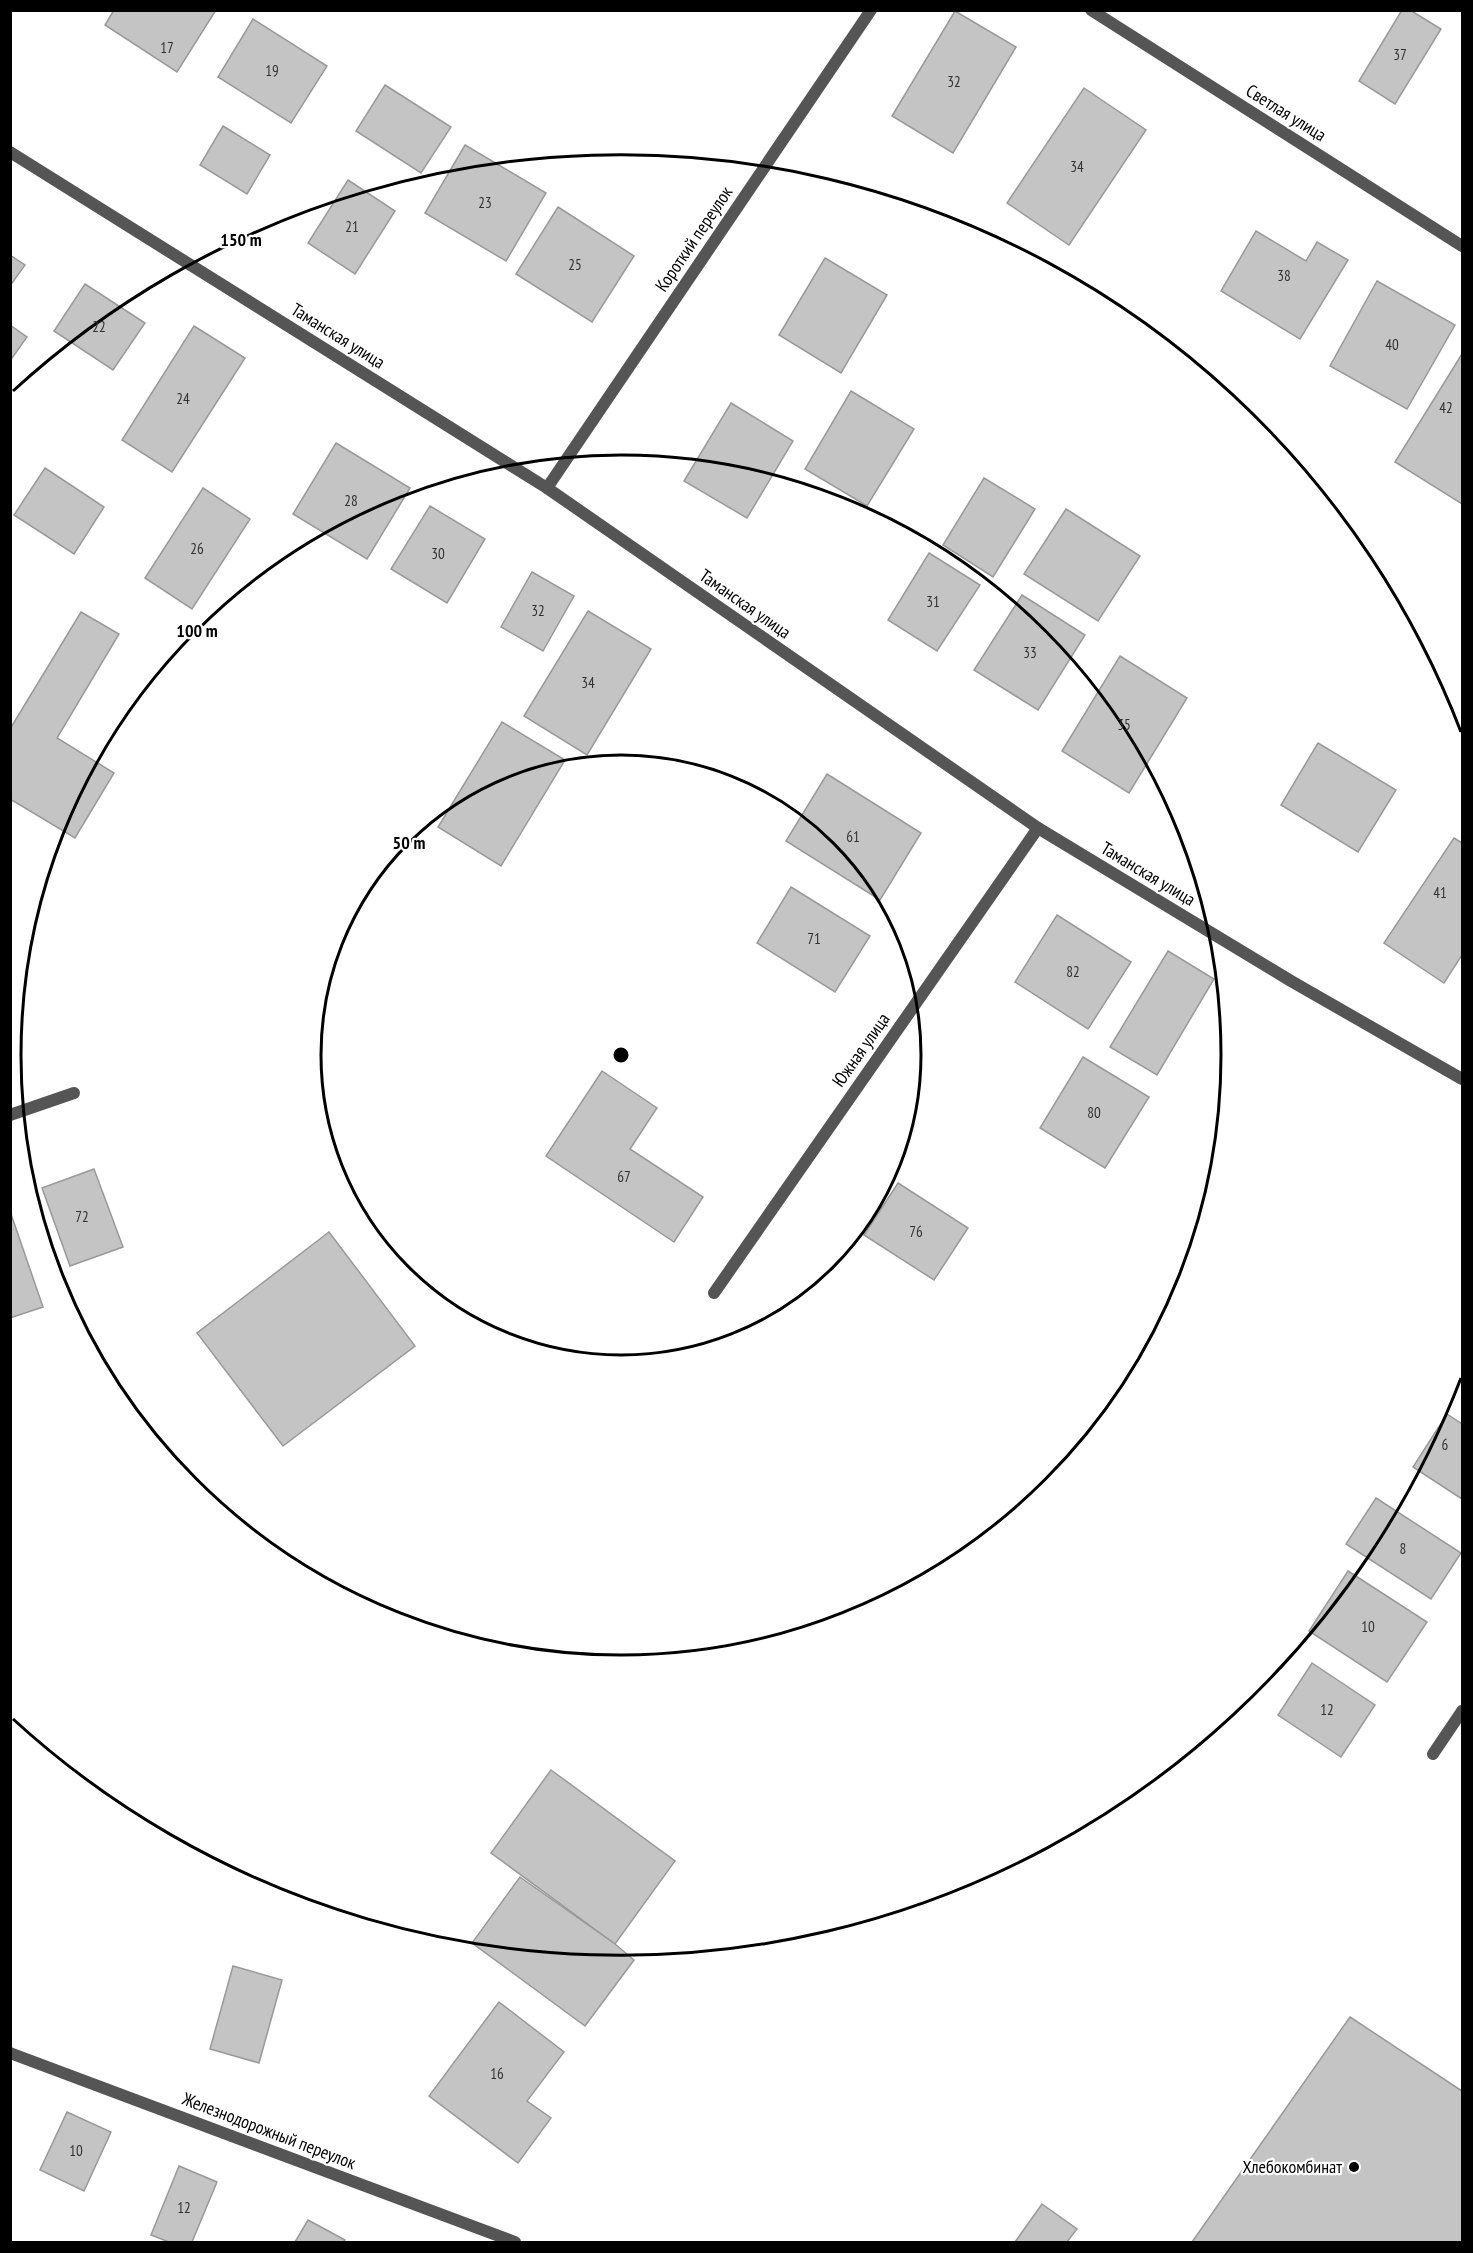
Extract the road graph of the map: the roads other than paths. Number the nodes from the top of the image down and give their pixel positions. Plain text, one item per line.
1 (871, 10) edge
2 (1091, 10) edge
3 (10, 152) edge
4 (1462, 246) edge
5 (547, 488) junction
6 (1038, 828) junction
7 (1462, 1079) edge
8 (74, 1093) dead end
9 (10, 1115) edge
10 (714, 1293) dead end
11 (1462, 1711) edge
12 (1433, 1754) dead end
13 (10, 2053) edge
14 (515, 2242) edge

1 - 5 street, Короткий переулок
2 - 4 street, Светлая улица
3 - 5 street, Таманская улица
5 - 6 street, Таманская улица
6 - 7 street, Таманская улица
6 - 10 street, Южная улица
8 - 9 street
11 - 12 street
13 - 14 street, Железнодорожный переулок

